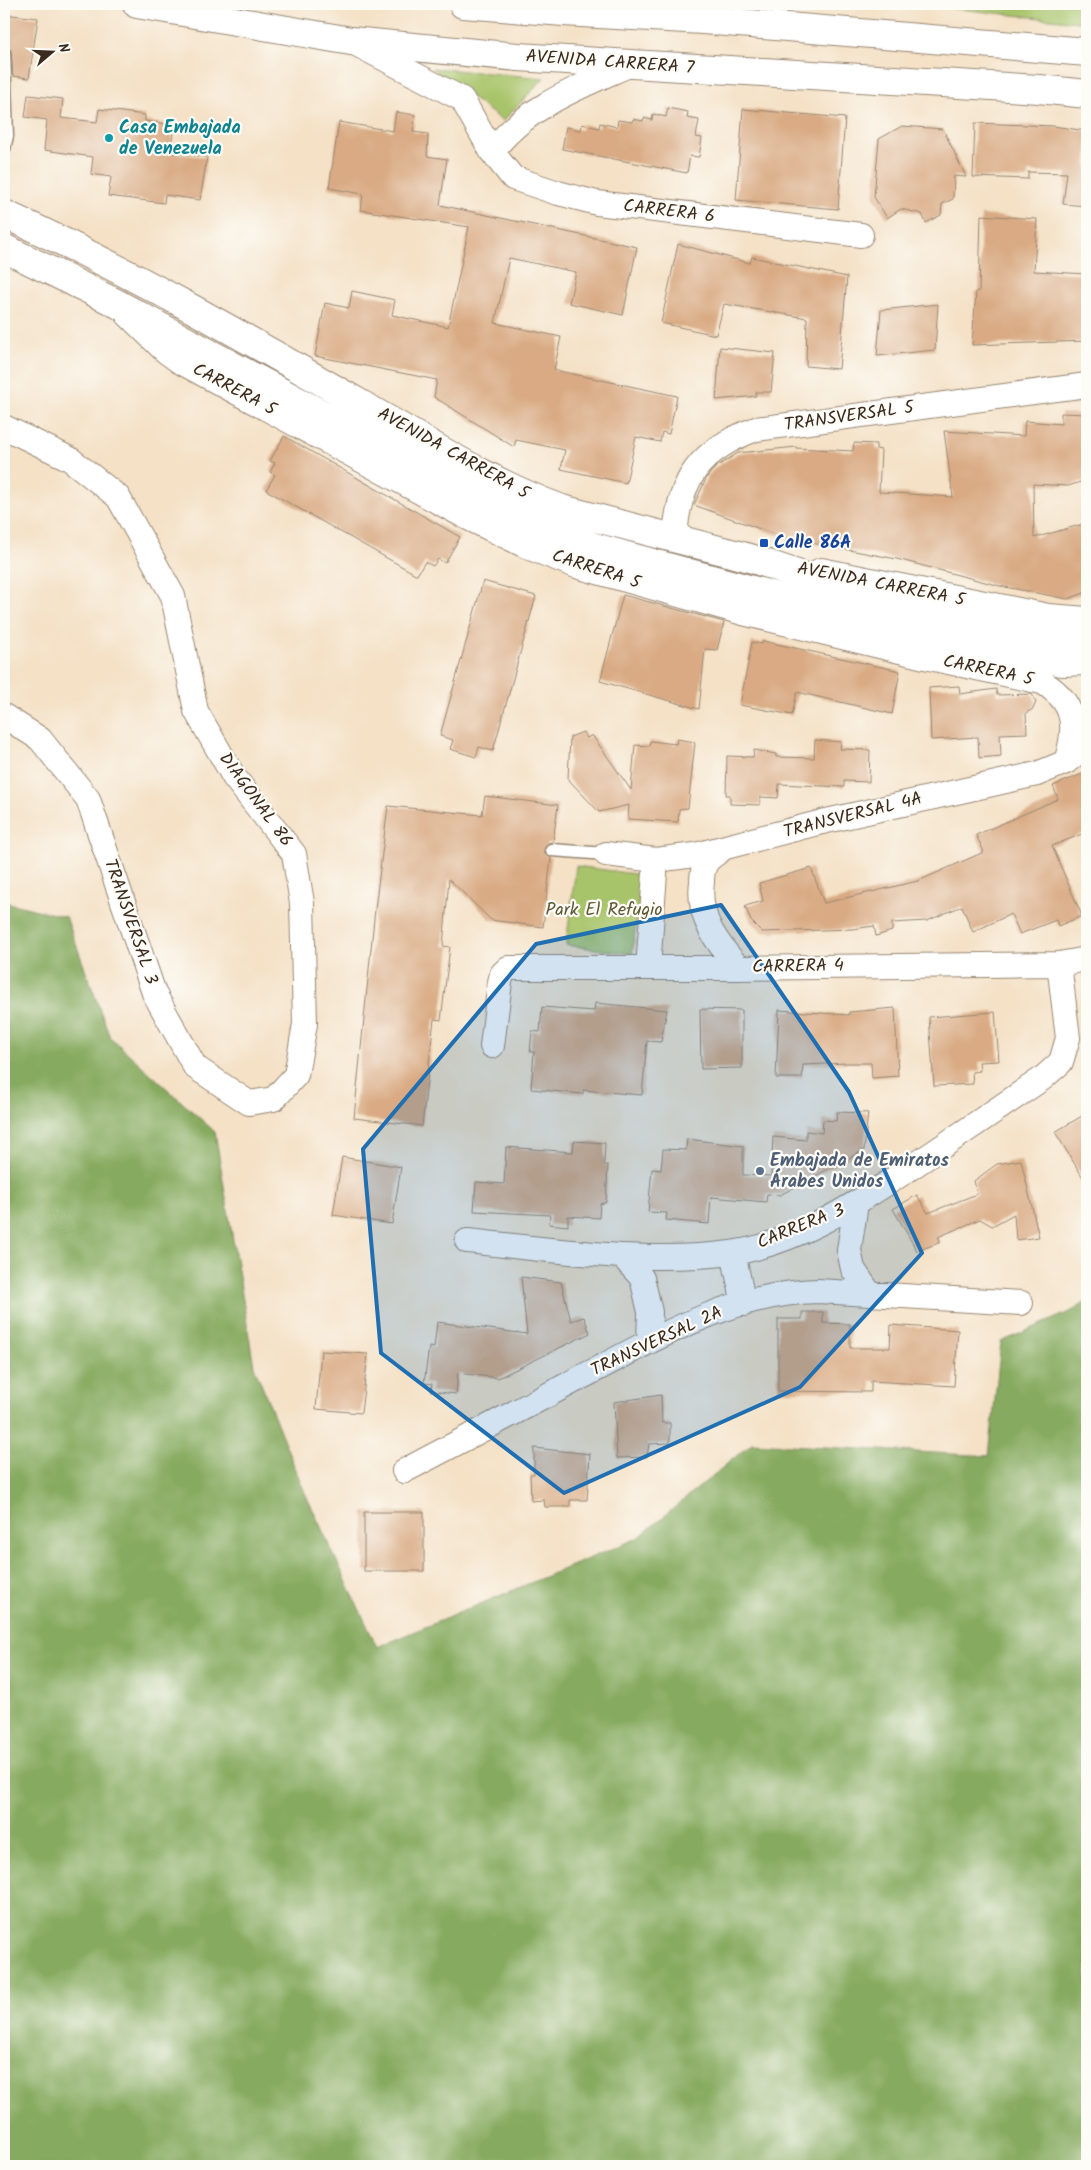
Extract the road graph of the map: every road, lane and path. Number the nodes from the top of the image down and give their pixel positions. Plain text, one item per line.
1 (137, 4) edge
2 (463, 4) edge
3 (351, 41) junction
4 (1087, 52) edge
5 (4, 54) edge
6 (632, 64) junction
7 (1087, 94) edge
8 (4, 149) edge
9 (492, 152) junction
10 (4, 214) edge
11 (861, 235) dead end
12 (4, 248) edge
13 (116, 304) junction
14 (1087, 385) edge
15 (4, 427) edge
16 (675, 538) junction
17 (750, 558) junction
18 (1087, 621) edge
19 (1087, 640) edge
20 (1087, 661) edge
21 (4, 716) edge
22 (1087, 739) edge
23 (1066, 762) junction
24 (552, 850) dead end
25 (721, 850) junction
26 (606, 854) joint
27 (656, 860) junction
28 (1087, 960) edge
29 (1059, 964) junction
30 (648, 968) junction
31 (740, 968) junction
32 (492, 1046) dead end
33 (274, 1099) joint
34 (856, 1204) junction
35 (467, 1241) dead end
36 (732, 1252) junction
37 (623, 1257) junction
38 (870, 1294) junction
39 (1021, 1303) dead end
40 (744, 1304) junction
41 (649, 1342) junction
42 (404, 1471) dead end

1 - 3 main road, AVENIDA CARRERA 7
2 - 4 main road
3 - 6 main road, AVENIDA CARRERA 7
3 - 9 street, CARRERA 6
5 - 8 lane
6 - 7 main road, AVENIDA CARRERA 7
6 - 9 street
9 - 11 street, CARRERA 6
10 - 16 main road, AVENIDA CARRERA 5
12 - 13 main road, AVENIDA CARRERA 5
13 - 20 main road, AVENIDA CARRERA 5
13 - 23 street, CARRERA 5
14 - 16 street, TRANSVERSAL 5
15 - 33 street, DIAGONAL 86
16 - 17 main road, AVENIDA CARRERA 5
17 - 18 main road, AVENIDA CARRERA 5
17 - 19 main road
21 - 33 street, TRANSVERSAL 3
22 - 23 street, TRANSVERSAL 4A
23 - 25 street, TRANSVERSAL 4A
24 - 26 lane
25 - 27 street, TRANSVERSAL 4A
25 - 31 street
26 - 27 street, TRANSVERSAL 4A
27 - 30 street
28 - 29 street, CARRERA 4
29 - 31 street, CARRERA 4
29 - 34 street, CARRERA 3
30 - 31 street, CARRERA 4
30 - 32 street, CARRERA 4
34 - 36 street, CARRERA 3
34 - 38 street
35 - 37 street, CARRERA 3
36 - 37 street, CARRERA 3
36 - 40 street
37 - 41 street
38 - 39 street, TRANSVERSAL 2A
38 - 40 street, TRANSVERSAL 2A
40 - 41 street, TRANSVERSAL 2A
41 - 42 street, TRANSVERSAL 2A

